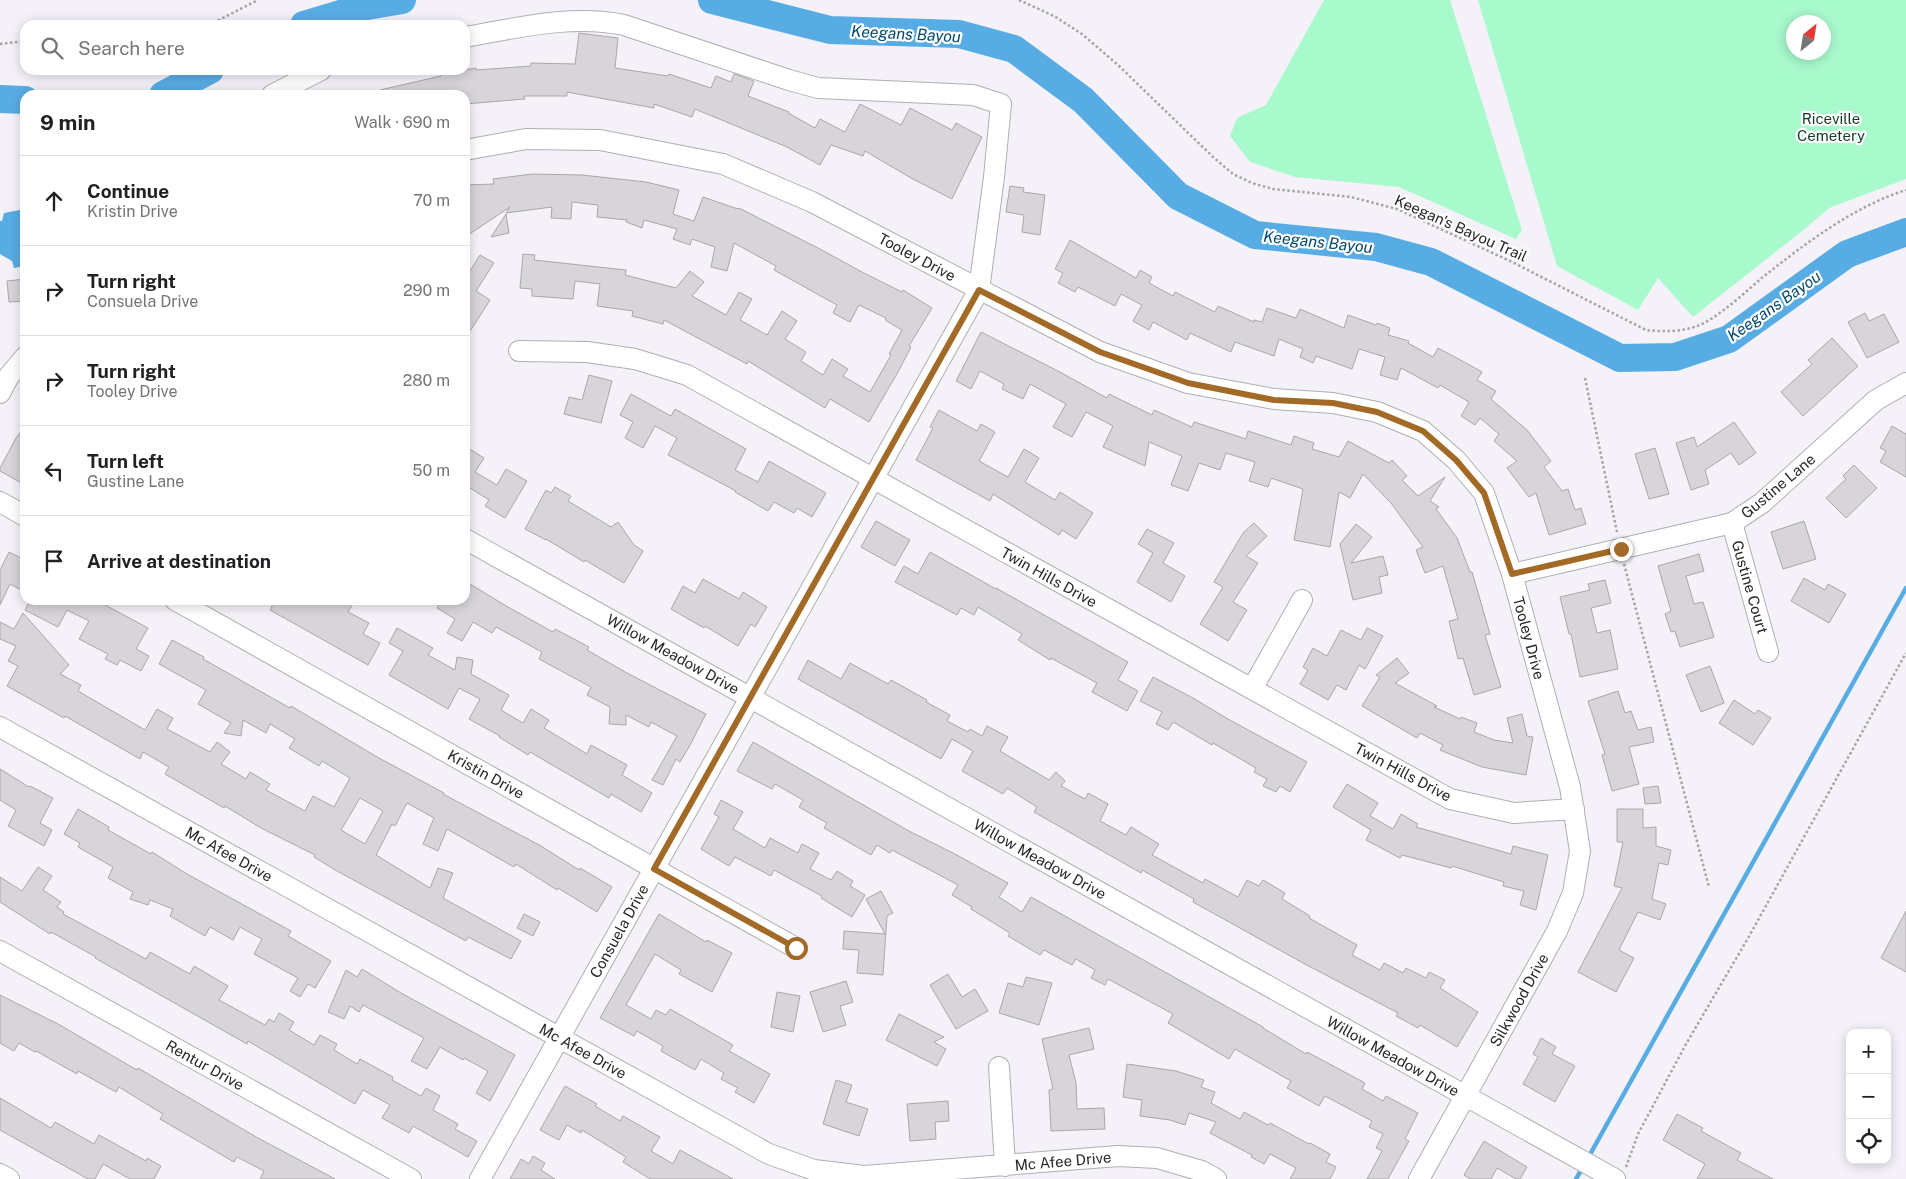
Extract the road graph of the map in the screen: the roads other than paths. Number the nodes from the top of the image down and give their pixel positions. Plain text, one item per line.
1 (470, 36) edge
2 (311, 75) edge
3 (282, 90) edge
4 (470, 149) edge
5 (979, 290) junction
6 (519, 351) dead end
7 (20, 363) edge
8 (1906, 383) edge
9 (0, 394) edge
10 (872, 479) junction
11 (0, 502) edge
12 (20, 513) edge
13 (1732, 523) junction
14 (470, 542) edge
15 (1512, 574) junction
16 (1302, 600) dead end
17 (184, 605) edge
18 (1768, 652) dead end
19 (1252, 689) junction
20 (750, 697) junction
21 (0, 727) edge
22 (1574, 809) junction
23 (654, 869) junction
24 (796, 948) dead end
25 (0, 951) edge
26 (559, 1037) junction
27 (998, 1067) dead end
28 (1466, 1097) junction
29 (1005, 1166) junction
30 (0, 1174) edge
31 (1617, 1175) edge
32 (9, 1179) edge
33 (411, 1179) edge
34 (480, 1179) edge
35 (1216, 1179) edge
36 (1419, 1179) edge

1 - 5 street
2 - 3 street
4 - 5 street, Tooley Drive
5 - 10 street, Consuela Drive
5 - 15 street, Tooley Drive
6 - 10 street, Twin Hills Drive
7 - 9 street
8 - 13 street, Gustine Lane
10 - 19 street, Twin Hills Drive
10 - 20 street, Consuela Drive
11 - 12 street
13 - 15 street, Gustine Lane
13 - 18 street, Gustine Court
14 - 20 street, Willow Meadow Drive
15 - 22 street, Tooley Drive
16 - 19 street
17 - 23 street, Kristin Drive
19 - 22 street, Twin Hills Drive
20 - 23 street, Consuela Drive
20 - 28 street, Willow Meadow Drive
21 - 26 street, Mc Afee Drive
22 - 28 street, Silkwood Drive
23 - 24 street, Kristin Drive
23 - 26 street, Consuela Drive
25 - 33 street, Rentur Drive
26 - 29 street, Mc Afee Drive
26 - 34 street, Consuela Drive
27 - 29 street
28 - 31 street, Willow Meadow Drive
28 - 36 street, Silkwood Drive
29 - 35 street, Mc Afee Drive
30 - 32 street

